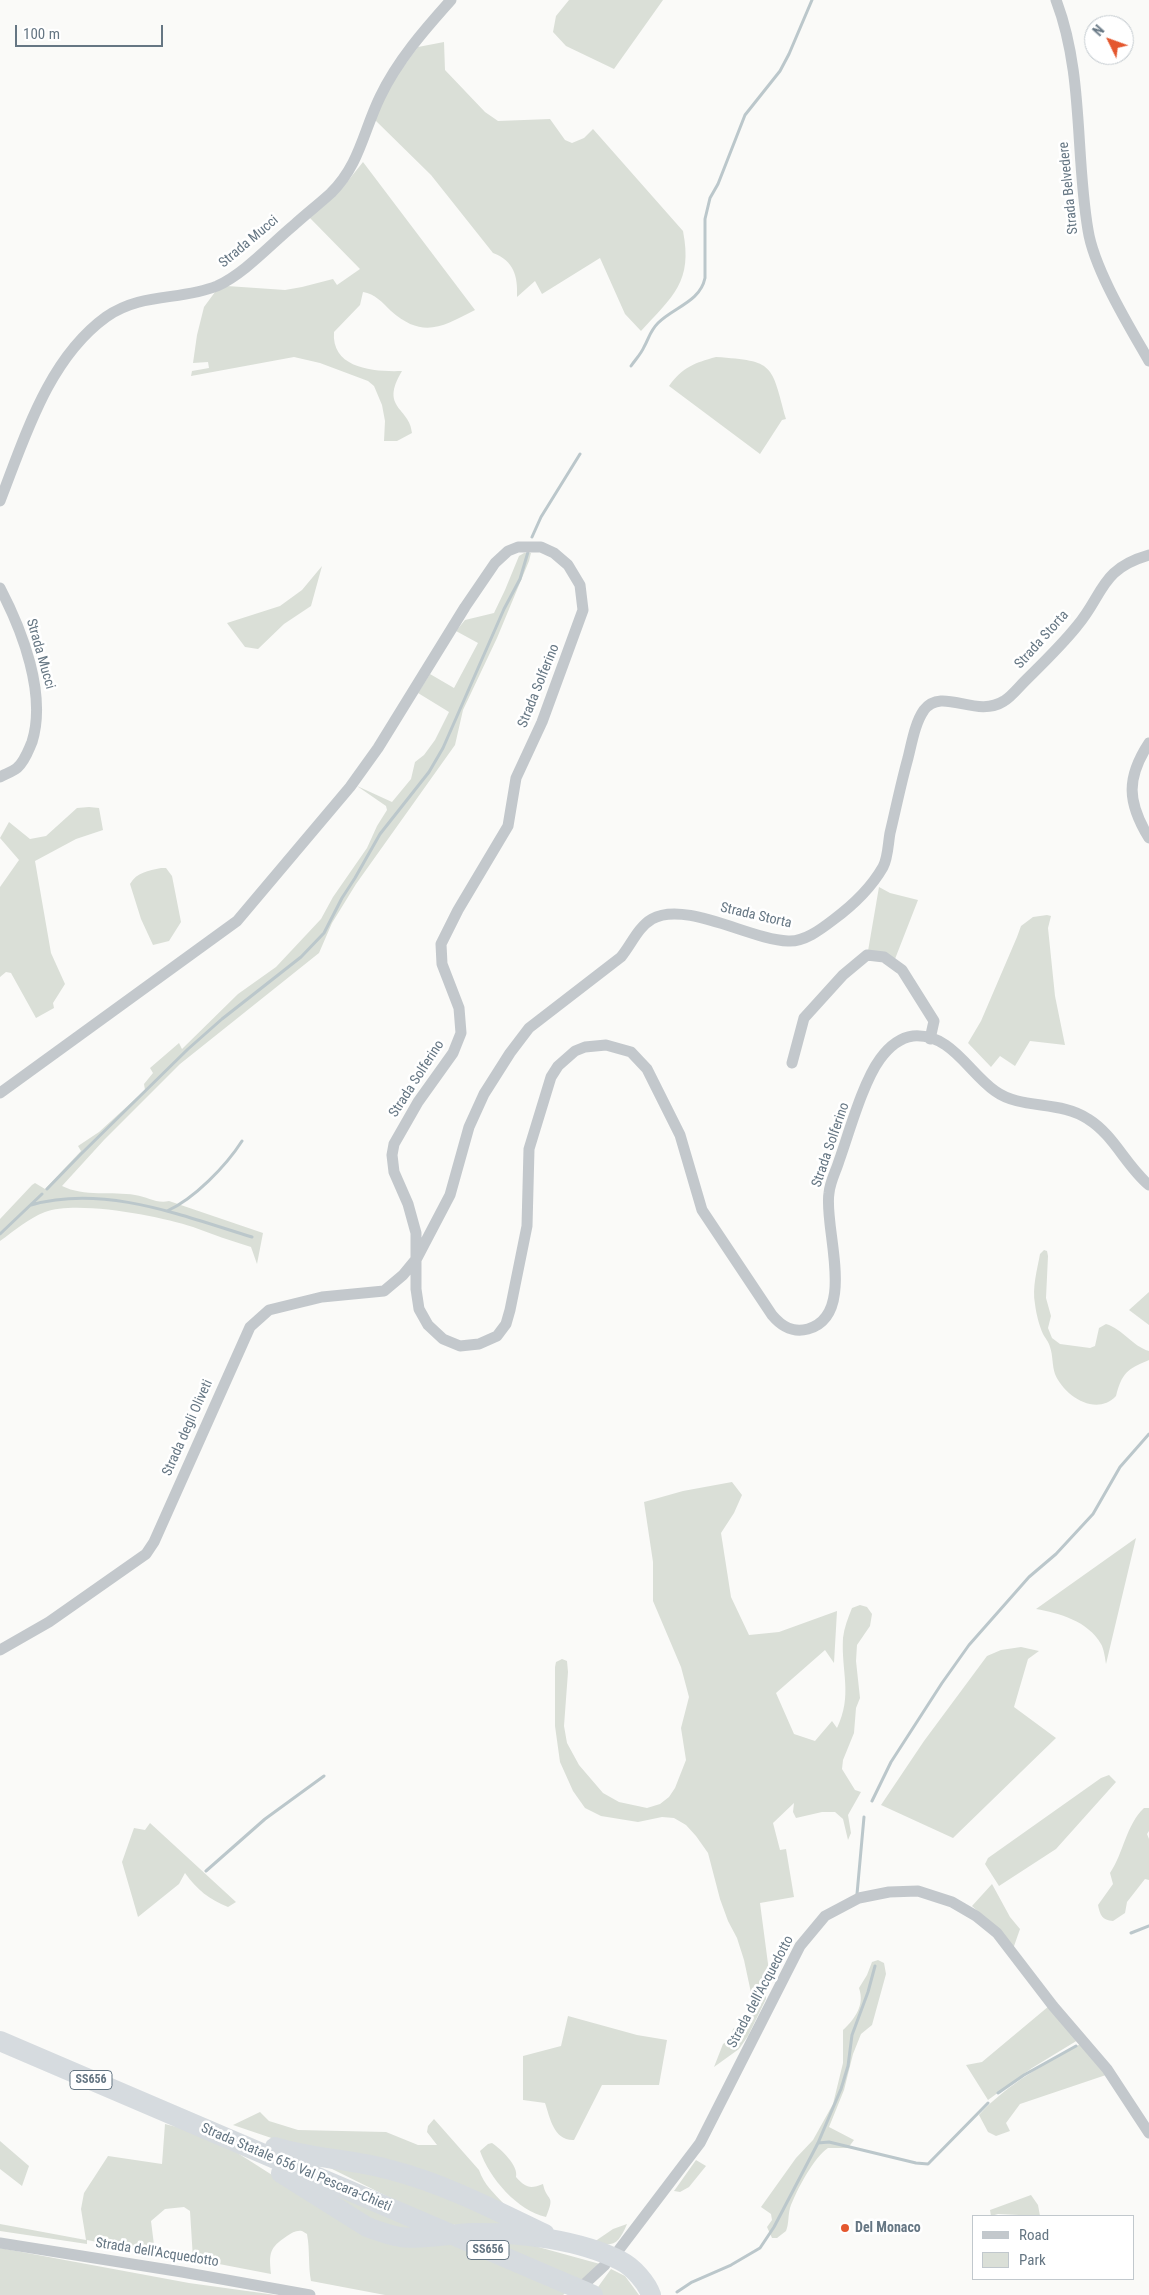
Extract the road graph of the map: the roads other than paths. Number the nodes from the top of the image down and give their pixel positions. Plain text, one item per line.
1 (451, 0) edge
2 (1056, 0) edge
3 (1149, 361) edge
4 (0, 500) edge
5 (1149, 555) edge
6 (0, 588) edge
7 (1149, 743) edge
8 (0, 777) edge
9 (1149, 838) edge
10 (930, 1039) junction
11 (792, 1063) dead end
12 (0, 1093) edge
13 (1149, 1185) edge
14 (417, 1258) junction
15 (0, 1650) edge
16 (0, 2041) edge
17 (1149, 2132) edge
18 (220, 2135) junction
19 (560, 2242) junction
20 (0, 2243) edge
21 (618, 2251) dead end
22 (605, 2265) dead end
23 (310, 2295) edge
24 (572, 2295) edge
25 (593, 2295) edge
26 (651, 2295) edge

1 - 4 street, Strada Mucci
2 - 3 street, Strada Belvedere
5 - 14 street, Strada Storta
6 - 8 street, Strada Mucci
7 - 9 street
10 - 11 street
10 - 13 street, Strada Solferino
10 - 14 street, Strada Solferino
12 - 14 street, Strada Solferino
14 - 15 street, Strada degli Oliveti
16 - 18 highway, Strada Statale 656 Val Pescara-Chieti / SS656
17 - 21 street, Strada dell'Acquedotto
18 - 19 highway
18 - 19 highway
18 - 25 highway, Strada Statale 656 Val Pescara-Chieti / SS656
19 - 26 highway
20 - 23 street, Strada dell'Acquedotto
22 - 24 street

